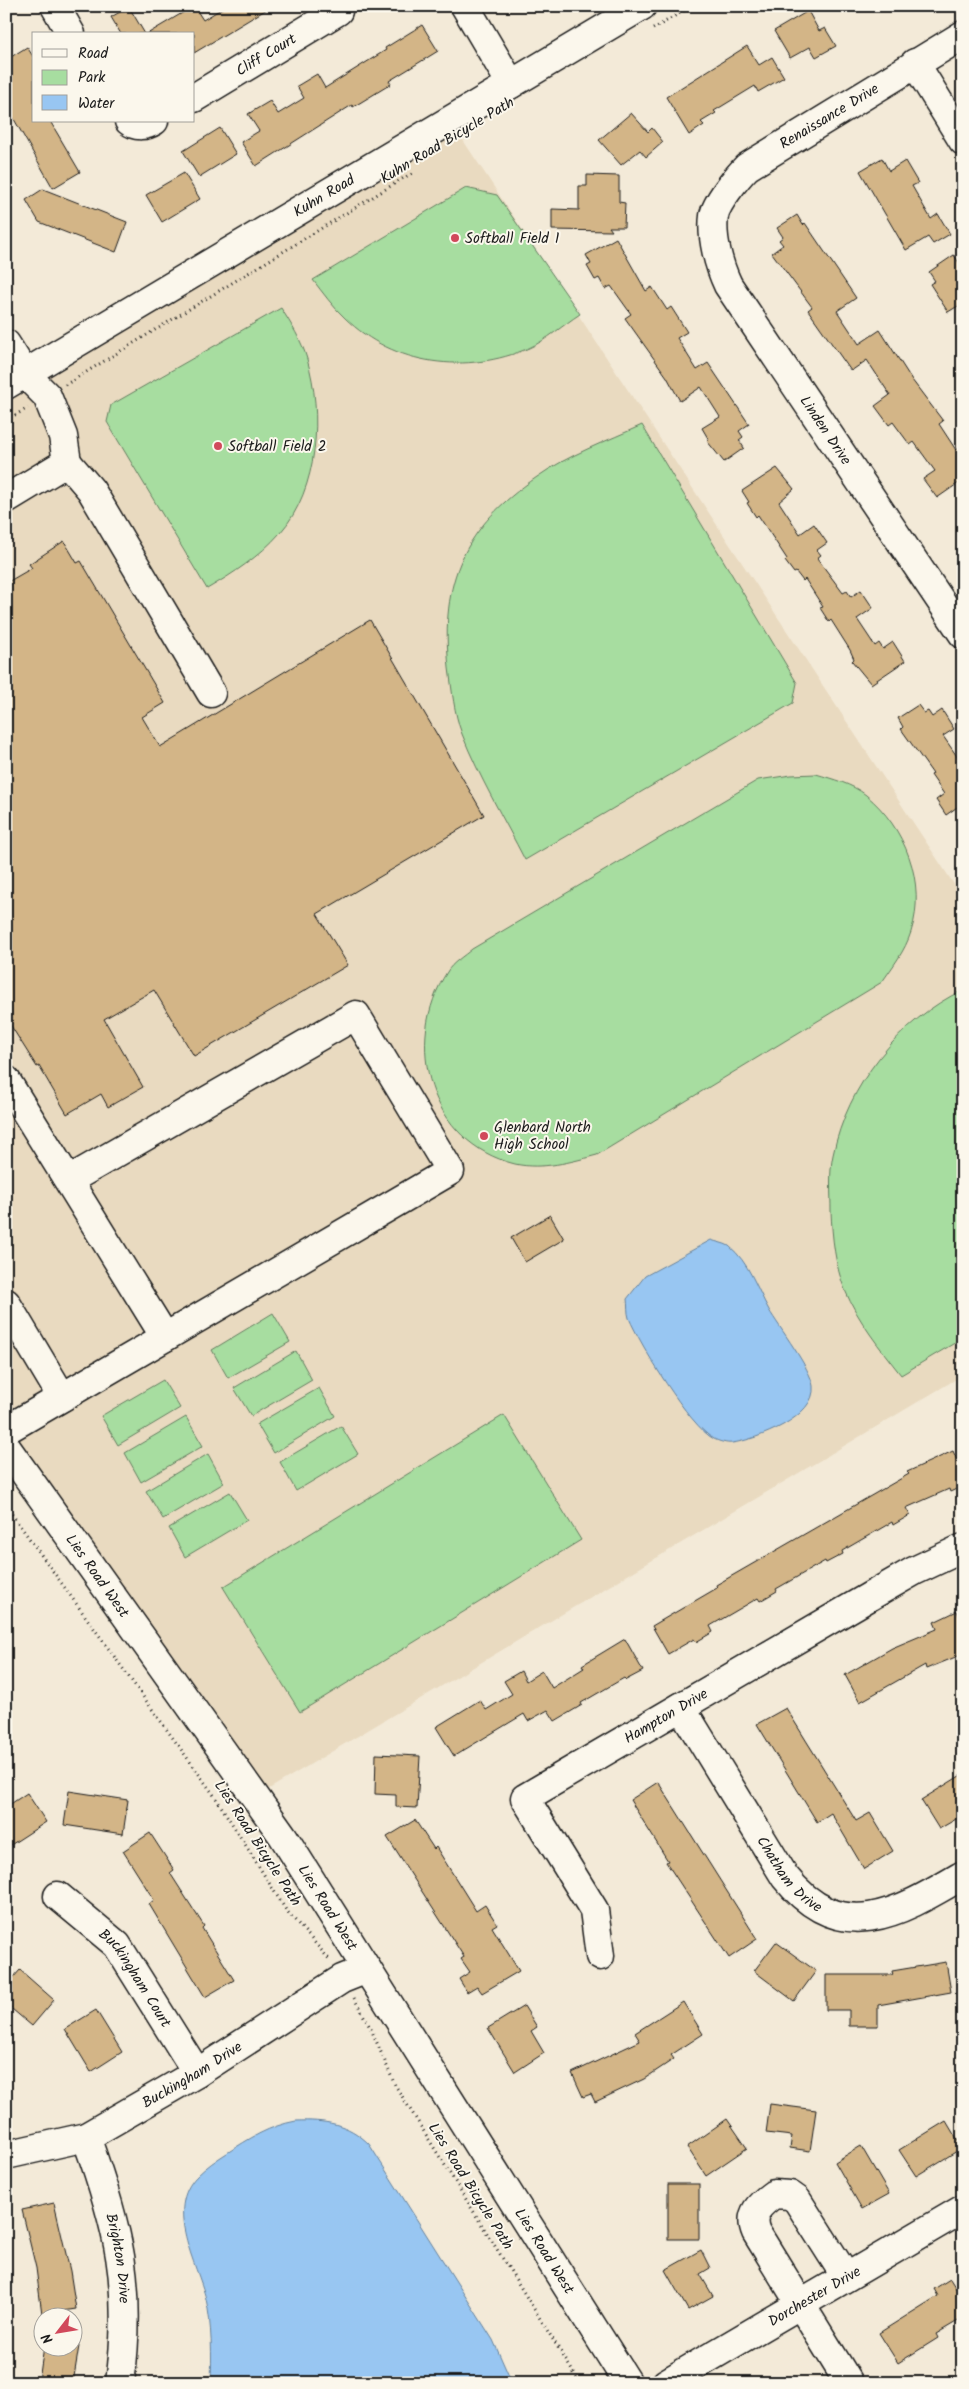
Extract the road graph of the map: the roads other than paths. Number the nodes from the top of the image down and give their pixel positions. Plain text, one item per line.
1 (55, 6) edge
2 (465, 6) edge
3 (338, 11) dead end
4 (646, 19) edge
5 (70, 32) edge
6 (963, 35) edge
7 (915, 64) junction
8 (511, 84) junction
9 (195, 97) edge
10 (963, 141) edge
11 (714, 215) joint
12 (6, 344) edge
13 (15, 379) edge
14 (68, 462) junction
15 (6, 499) edge
16 (963, 634) edge
17 (211, 693) dead end
18 (6, 1080) edge
19 (69, 1180) junction
20 (6, 1303) edge
21 (165, 1337) junction
22 (62, 1397) junction
23 (6, 1430) edge
24 (6, 1447) edge
25 (963, 1548) edge
26 (681, 1707) junction
27 (963, 1875) edge
28 (58, 1896) dead end
29 (600, 1956) dead end
30 (355, 1974) junction
31 (197, 2073) junction
32 (86, 2137) junction
33 (6, 2155) edge
34 (963, 2209) edge
35 (846, 2277) junction
36 (799, 2305) junction
37 (120, 2383) edge
38 (628, 2383) edge
39 (666, 2383) edge
40 (849, 2383) edge

1 - 5 street
2 - 8 street
3 - 9 street, Cliff Court
4 - 8 street, Kuhn Road
6 - 7 street, Renaissance Drive
7 - 10 street
7 - 11 street, Renaissance Drive
8 - 13 street, Kuhn Road
11 - 16 street, Linden Drive
12 - 13 street
13 - 14 street
14 - 15 street
14 - 17 street
18 - 19 street
19 - 21 street
19 - 21 street
20 - 22 street
21 - 22 street
22 - 23 street
24 - 30 street, Lies Road West
25 - 26 street, Hampton Drive
26 - 27 street, Chatham Drive
26 - 29 street, Hampton Drive
28 - 31 street, Buckingham Court
30 - 31 street, Buckingham Drive
30 - 38 street, Lies Road West
31 - 32 street, Buckingham Drive
32 - 33 street, Buckingham Drive
32 - 37 street, Brighton Drive
34 - 35 street, Dorchester Drive
35 - 36 street, Dorchester Drive
35 - 36 street
36 - 39 street, Dorchester Drive
36 - 40 street

